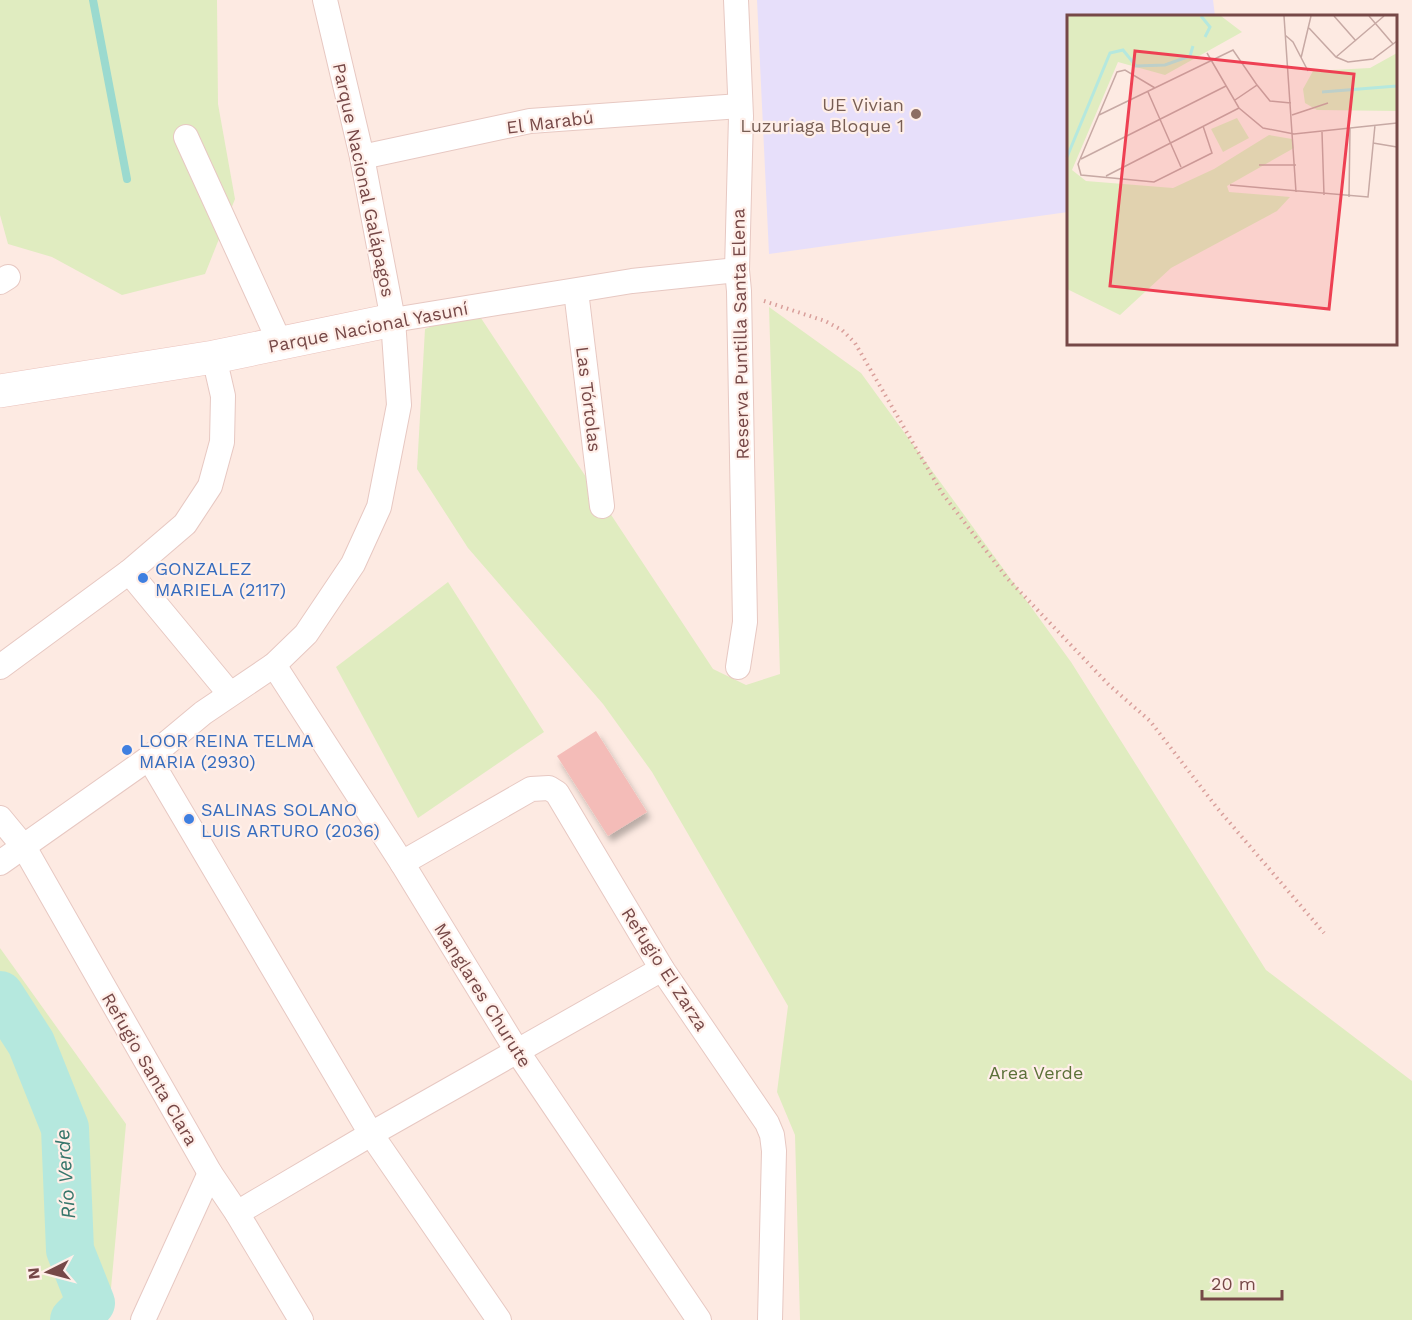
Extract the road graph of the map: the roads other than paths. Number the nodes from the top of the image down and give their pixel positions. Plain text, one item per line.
1 (324, 0) edge
2 (736, 0) edge
3 (740, 106) junction
4 (186, 137) dead end
5 (362, 157) junction
6 (738, 280) junction
7 (576, 291) junction
8 (393, 320) junction
9 (280, 343) junction
10 (214, 357) junction
11 (0, 391) edge
12 (602, 506) dead end
13 (129, 572) junction
14 (274, 664) junction
15 (0, 667) edge
16 (738, 667) dead end
17 (230, 694) junction
18 (149, 758) junction
19 (0, 818) edge
20 (24, 847) junction
21 (0, 863) edge
22 (402, 864) junction
23 (662, 969) junction
24 (517, 1051) junction
25 (371, 1134) junction
26 (210, 1173) junction
27 (237, 1213) junction
28 (143, 1320) edge
29 (301, 1320) edge
30 (499, 1320) edge
31 (699, 1320) edge
32 (770, 1320) edge

1 - 5 street, Parque Nacional Galápagos
2 - 3 street, Reserva Puntilla Santa Elena
3 - 5 street, El Marabú
3 - 6 street, Reserva Puntilla Santa Elena
4 - 9 street
5 - 8 street, Parque Nacional Galápagos
6 - 7 street, Parque Nacional Yasuní
6 - 16 street, Reserva Puntilla Santa Elena
7 - 8 street, Parque Nacional Yasuní
7 - 12 street, Las Tórtolas
8 - 9 street, Parque Nacional Yasuní
8 - 14 street, Parque Nacional Galápagos
9 - 10 street, Parque Nacional Yasuní
10 - 11 street, Parque Nacional Yasuní
10 - 13 street
13 - 15 street
13 - 17 street
14 - 17 street, Parque Nacional Galápagos
14 - 22 street, Manglares Churute
17 - 18 street, Parque Nacional Galápagos
18 - 20 street, Parque Nacional Galápagos
18 - 25 street
19 - 20 street, Refugio Santa Clara
20 - 21 street, Parque Nacional Galápagos
20 - 26 street, Refugio Santa Clara
22 - 23 street, Refugio El Zarza
22 - 24 street, Manglares Churute
23 - 24 street
23 - 32 street, Refugio El Zarza
24 - 25 street
24 - 31 street, Manglares Churute
25 - 27 street
25 - 30 street
26 - 27 street, Refugio Santa Clara
26 - 28 street
27 - 29 street, Refugio Santa Clara

